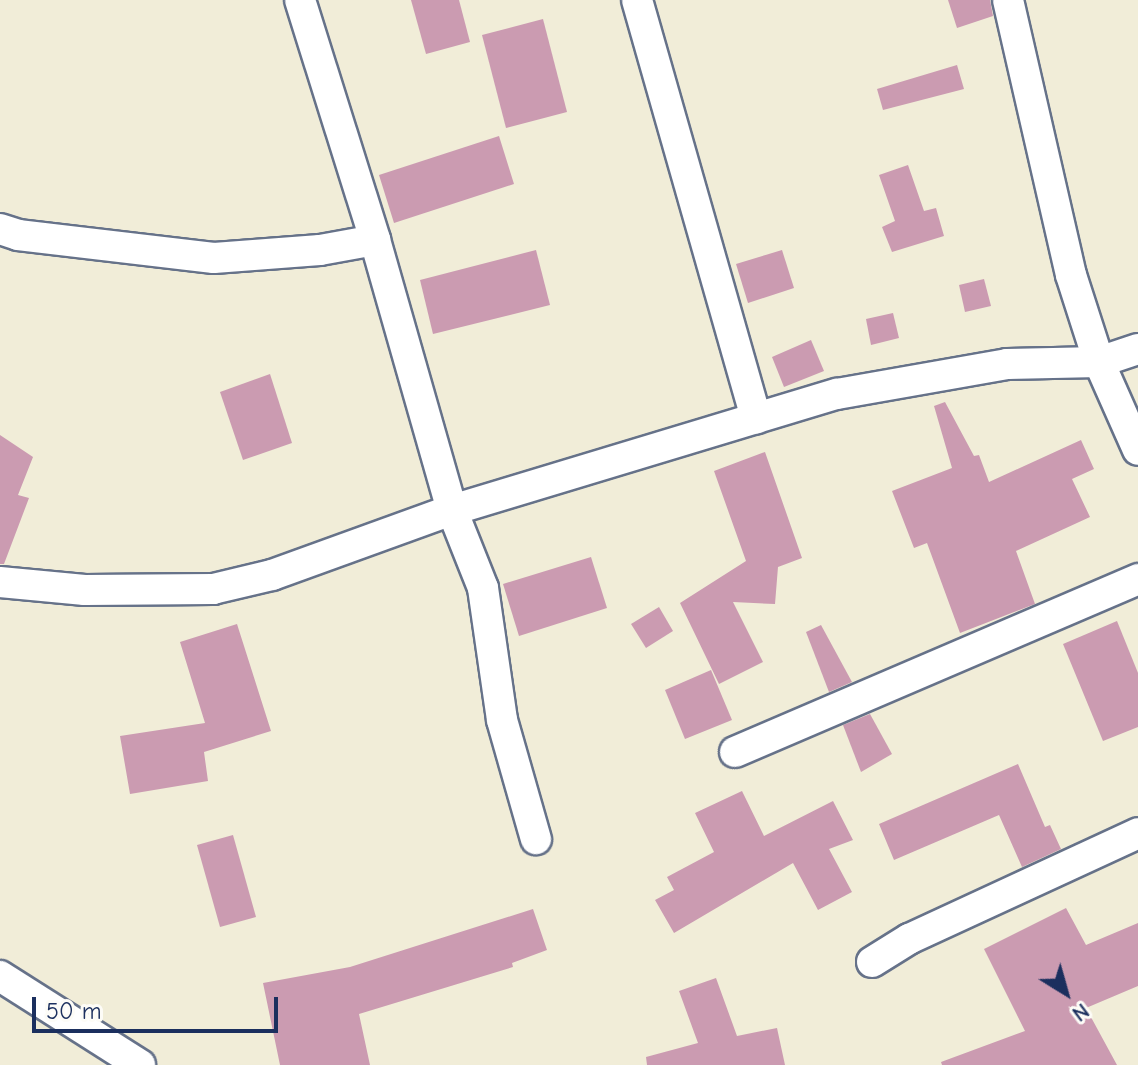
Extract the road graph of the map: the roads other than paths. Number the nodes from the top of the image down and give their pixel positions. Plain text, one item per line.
1 (300, 0) edge
2 (637, 0) edge
3 (1008, 0) edge
4 (0, 229) edge
5 (375, 240) junction
6 (1138, 349) edge
7 (1099, 362) junction
8 (756, 418) junction
9 (1138, 450) edge
10 (452, 510) junction
11 (1138, 579) edge
12 (0, 582) edge
13 (735, 752) dead end
14 (1138, 833) edge
15 (536, 839) dead end
16 (872, 962) dead end
17 (0, 976) edge
18 (140, 1065) edge

1 - 5 street
2 - 8 street
3 - 7 street
4 - 5 street
5 - 10 street
6 - 7 street
7 - 8 street
7 - 9 street
8 - 10 street
10 - 12 street
10 - 15 street
11 - 13 street
14 - 16 street
17 - 18 street

